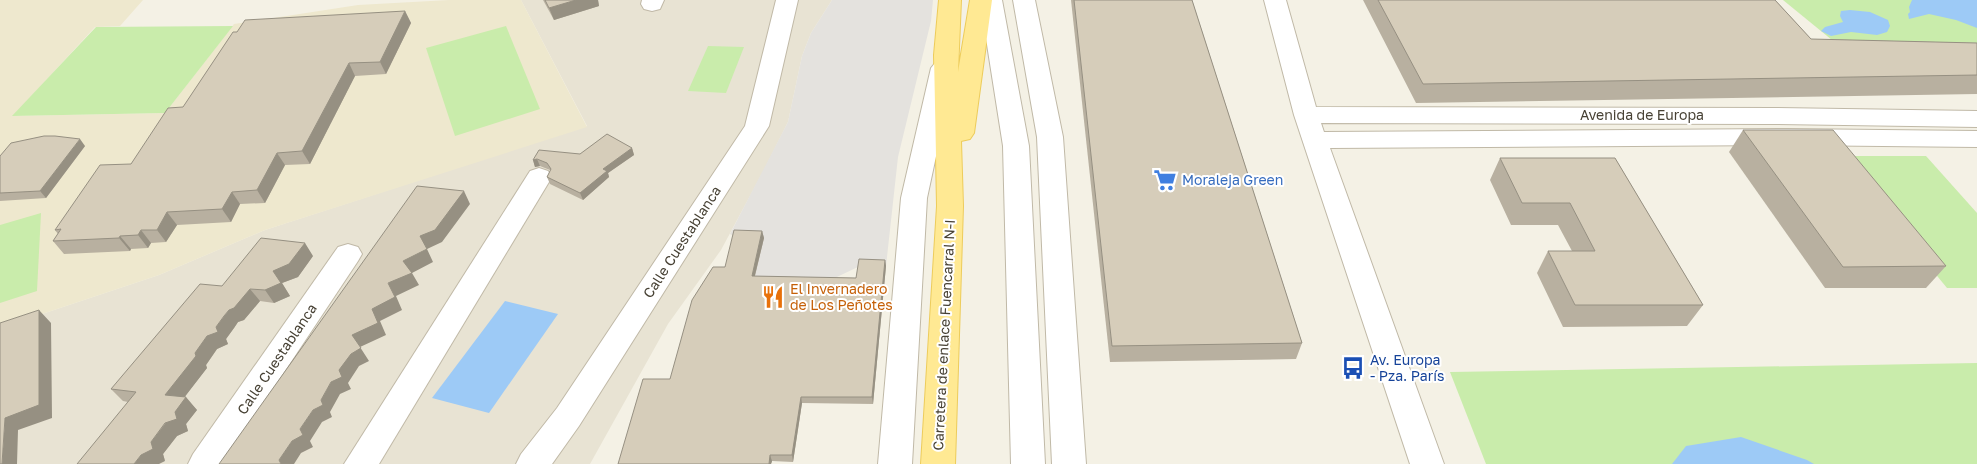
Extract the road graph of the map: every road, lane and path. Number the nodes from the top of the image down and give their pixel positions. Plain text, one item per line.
1 (787, 0) edge
2 (950, 0) edge
3 (981, 0) edge
4 (991, 0) edge
5 (1024, 0) edge
6 (1275, 0) edge
7 (946, 54) junction
8 (1977, 119) edge
9 (1311, 127) junction
10 (1977, 139) edge
11 (539, 177) dead end
12 (950, 206) junction
13 (348, 254) dead end
14 (205, 464) edge
15 (361, 464) edge
16 (533, 464) edge
17 (895, 464) edge
18 (938, 464) edge
19 (1028, 464) edge
20 (1069, 464) edge
21 (1427, 464) edge

1 - 16 street, Calle Cuestablanca
2 - 7 main road, Carretera de enlace Fuencarral N-I
3 - 12 main road, Carretera de enlace Fuencarral N-I
4 - 19 street
5 - 20 street
6 - 9 street
7 - 12 main road, Carretera de enlace Fuencarral N-I
7 - 17 street
8 - 9 street, Avenida de Europa
9 - 10 street, Avenida de Europa
9 - 21 street
11 - 15 street
12 - 18 main road, Carretera de enlace Fuencarral N-I
13 - 14 street, Calle Cuestablanca

